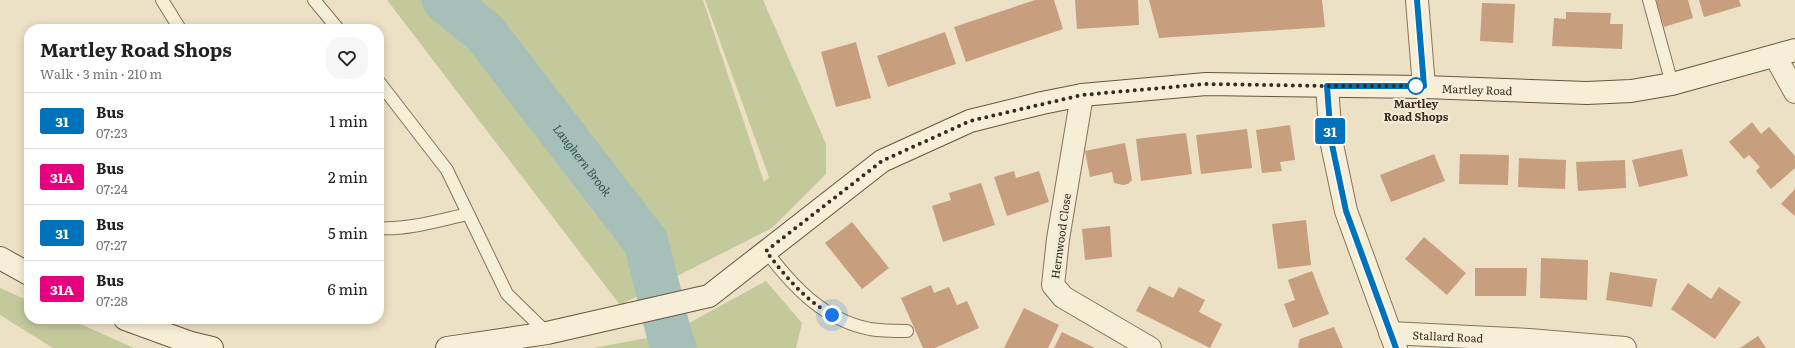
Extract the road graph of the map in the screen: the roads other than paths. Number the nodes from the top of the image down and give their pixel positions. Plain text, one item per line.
1 (162, 0) edge
2 (314, 0) edge
3 (1417, 0) edge
4 (1649, 0) edge
5 (177, 24) edge
6 (334, 24) edge
7 (1785, 53) edge
8 (1672, 84) junction
9 (1327, 86) junction
10 (1424, 86) junction
11 (384, 88) edge
12 (1795, 92) edge
13 (1082, 95) junction
14 (468, 214) junction
15 (384, 229) edge
16 (766, 251) junction
17 (0, 258) edge
18 (24, 271) edge
19 (139, 324) edge
20 (907, 331) dead end
21 (547, 333) junction
22 (1393, 341) edge
23 (212, 348) edge
24 (447, 348) edge
25 (1150, 348) edge
26 (1625, 348) edge

1 - 5 lane
2 - 6 lane
3 - 10 main road
4 - 8 lane
7 - 8 main road, Martley Road
7 - 12 main road
8 - 10 main road, Martley Road
9 - 10 main road, Martley Road
9 - 13 main road, Martley Road
9 - 22 main road
11 - 14 lane
13 - 16 main road, Martley Road
13 - 25 main road, Hernwood Close
14 - 15 lane
14 - 21 lane
16 - 20 lane
16 - 21 main road, Martley Road
17 - 18 main road
19 - 23 main road
21 - 24 main road
22 - 26 main road, Stallard Road

